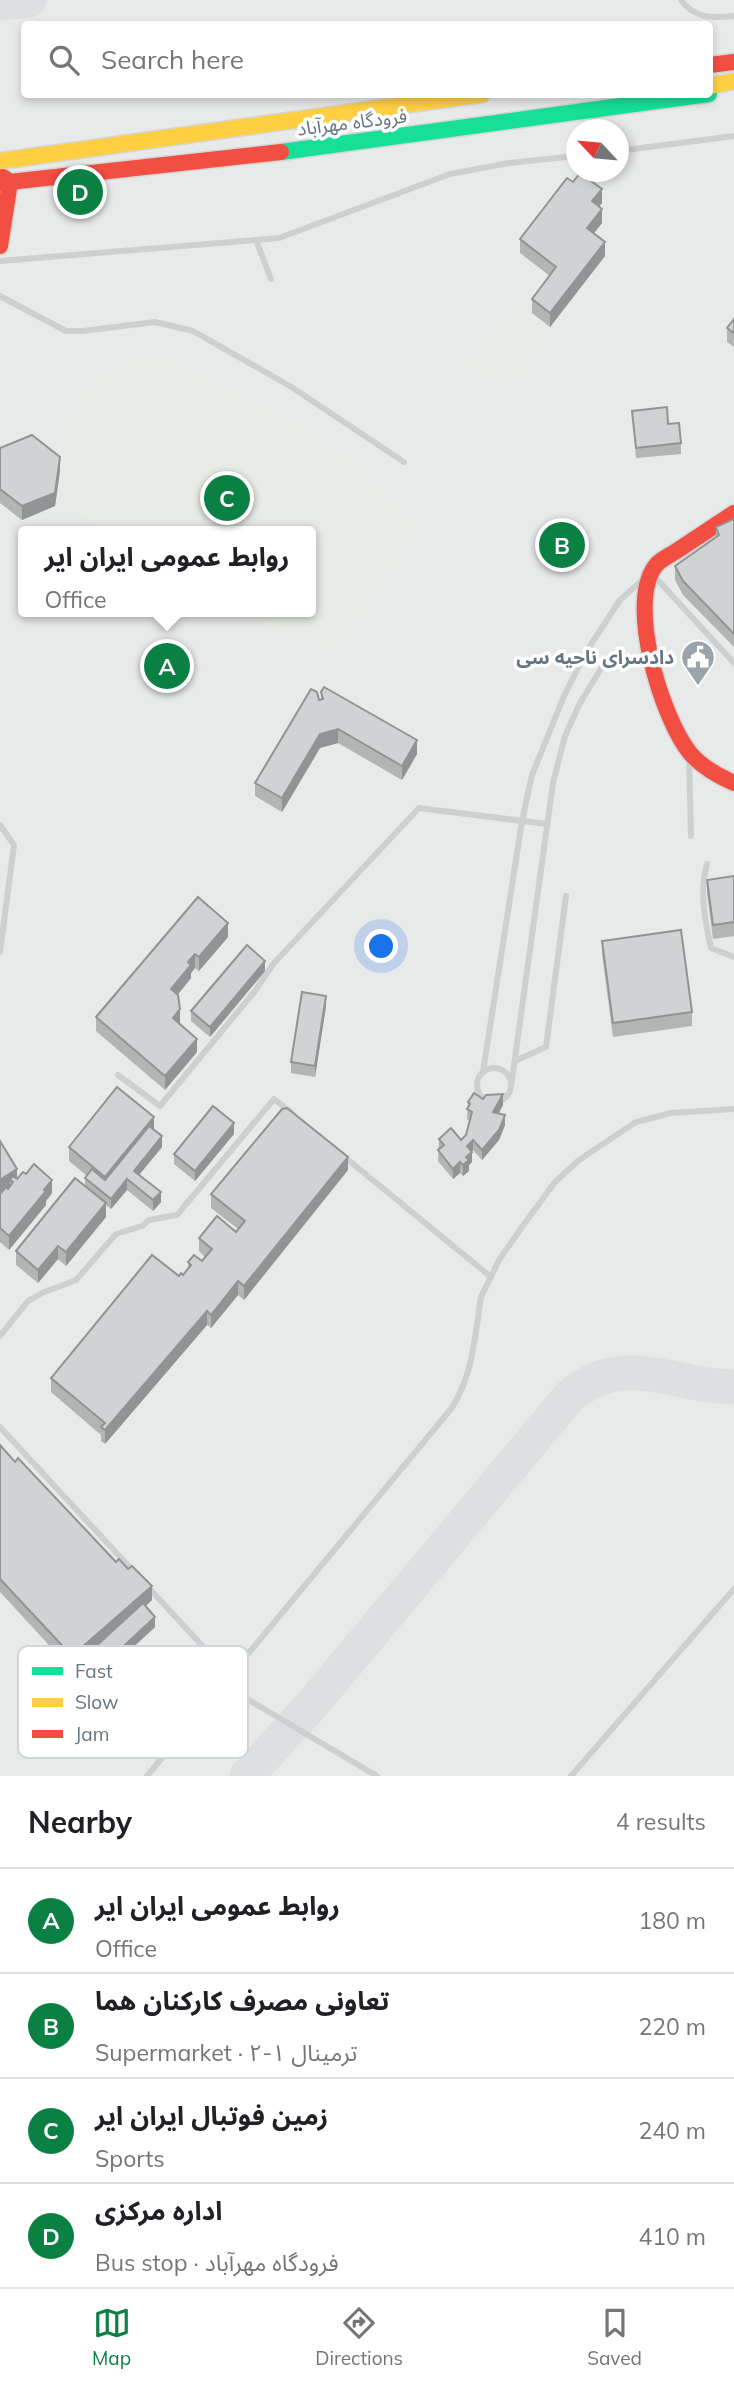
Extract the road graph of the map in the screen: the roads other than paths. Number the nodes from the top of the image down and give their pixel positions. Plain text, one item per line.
1 (681, 0) edge
2 (734, 16) edge
3 (734, 62) edge
4 (713, 65) edge
5 (734, 81) edge
6 (713, 85) edge
7 (734, 92) edge
8 (713, 94) edge
9 (453, 98) edge
10 (659, 98) edge
11 (680, 98) edge
12 (432, 101) junction
13 (636, 104) junction
14 (437, 132) junction
15 (734, 136) edge
16 (629, 150) edge
17 (566, 157) edge
18 (0, 161) edge
19 (3, 180) edge
20 (256, 240) junction
21 (0, 246) edge
22 (0, 261) edge
23 (271, 279) dead end
24 (0, 296) edge
25 (404, 462) dead end
26 (734, 513) edge
27 (651, 573) junction
28 (651, 662) junction
29 (734, 663) edge
30 (688, 751) junction
31 (733, 784) edge
32 (522, 821) junction
33 (547, 824) junction
34 (0, 825) edge
35 (691, 836) dead end
36 (707, 864) dead end
37 (566, 896) dead end
38 (0, 952) edge
39 (734, 957) edge
40 (515, 1061) junction
41 (484, 1072) junction
42 (118, 1075) dead end
43 (511, 1087) junction
44 (734, 1109) edge
45 (295, 1116) edge
46 (336, 1150) edge
47 (491, 1277) junction
48 (0, 1336) edge
49 (0, 1427) edge
50 (734, 1590) edge
51 (203, 1646) edge
52 (248, 1655) edge
53 (248, 1700) edge
54 (162, 1758) edge
55 (147, 1776) edge
56 (377, 1776) edge
57 (571, 1776) edge

1 - 2 lane
3 - 4 main road
5 - 6 main road
7 - 8 main road, فرودگاه مهرآباد
9 - 12 main road, فرودگاه مهرآباد
10 - 13 main road
11 - 13 main road, فرودگاه مهرآباد
12 - 14 main road
12 - 18 main road, فرودگاه مهرآباد
13 - 14 main road, فرودگاه مهرآباد
14 - 19 main road, فرودگاه مهرآباد
15 - 16 lane
17 - 20 lane
19 - 21 main road
20 - 22 lane
20 - 23 lane
24 - 25 lane
26 - 27 main road
27 - 28 main road
27 - 29 lane
27 - 32 lane
28 - 30 main road
28 - 33 lane
30 - 31 main road
30 - 35 lane
32 - 33 lane
32 - 41 lane
32 - 42 lane
33 - 40 lane
34 - 38 lane
36 - 39 lane
37 - 40 lane
40 - 43 lane
41 - 43 lane
41 - 43 lane
44 - 47 lane
45 - 48 lane
46 - 47 lane
47 - 52 lane
49 - 51 lane
50 - 57 lane
53 - 56 lane
54 - 55 lane

